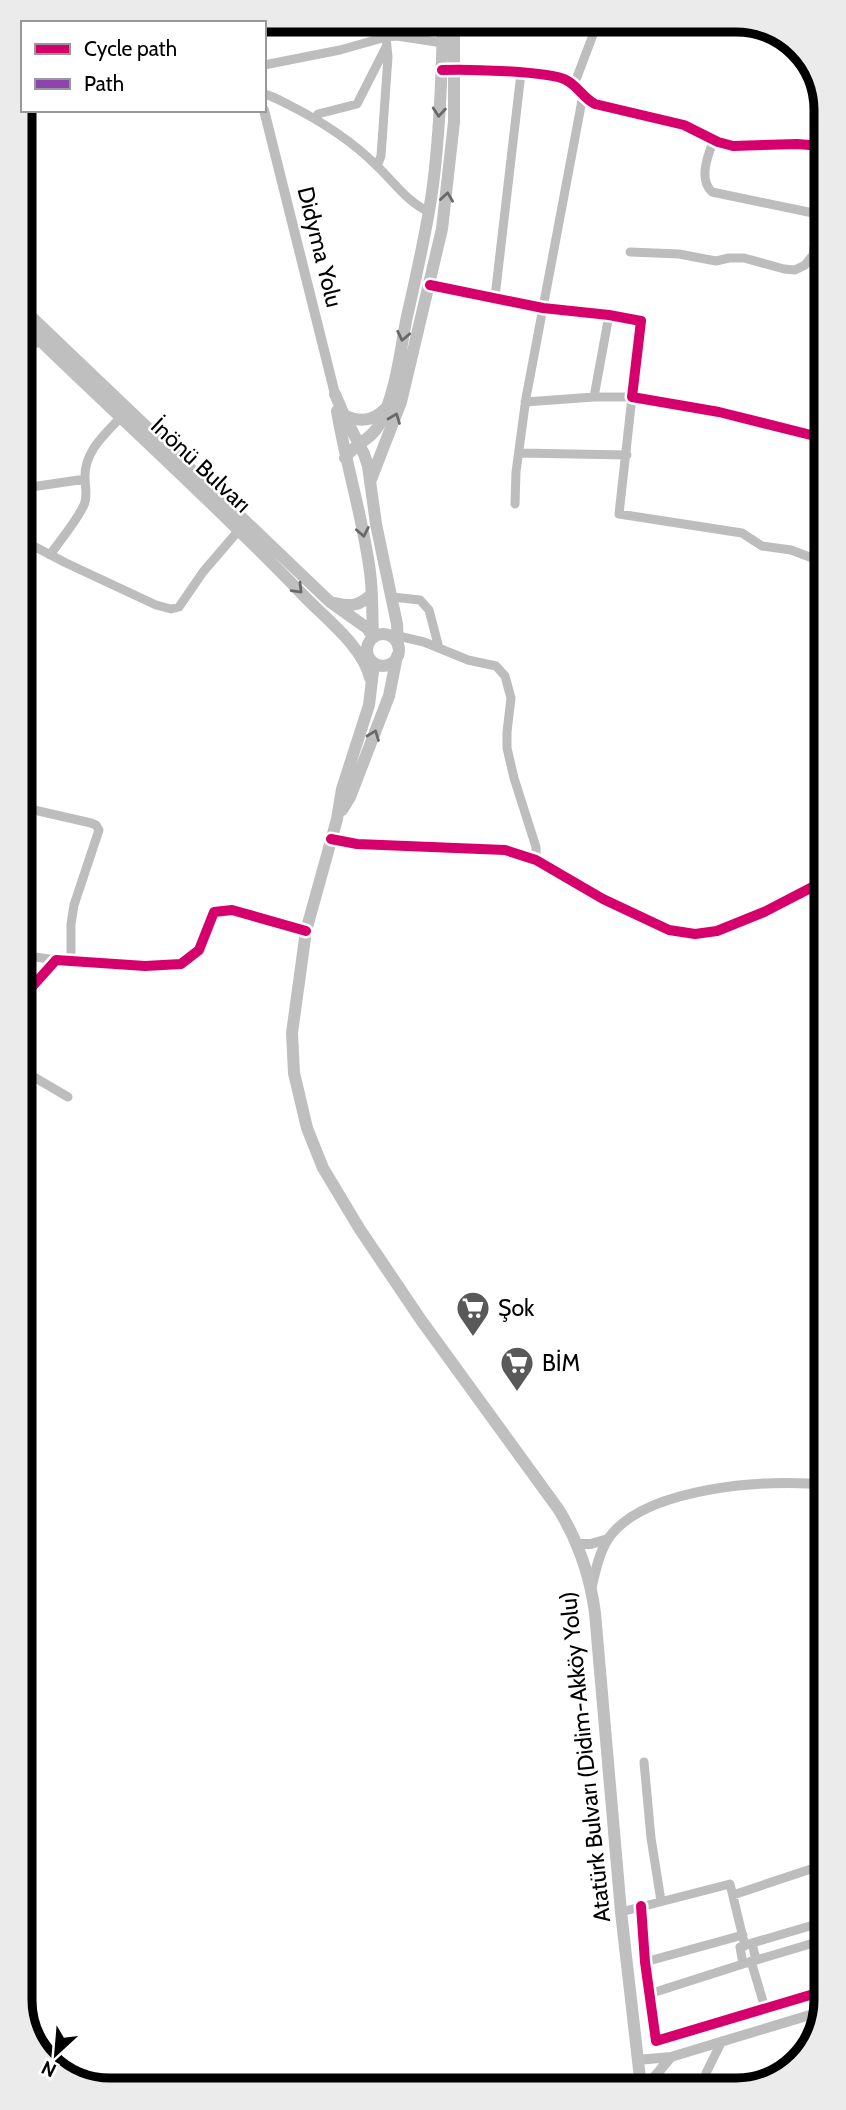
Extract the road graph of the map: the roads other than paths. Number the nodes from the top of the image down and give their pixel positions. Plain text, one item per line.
1 (384, 32) edge
2 (443, 32) edge
3 (452, 32) edge
4 (594, 32) edge
5 (386, 41) junction
6 (443, 43) junction
7 (266, 65) edge
8 (448, 69) junction
9 (522, 73) junction
10 (574, 85) junction
11 (583, 94) junction
12 (266, 95) edge
13 (264, 112) edge
14 (315, 119) junction
15 (714, 139) junction
16 (814, 145) edge
17 (377, 166) junction
18 (814, 211) edge
19 (429, 212) junction
20 (814, 245) edge
21 (630, 252) dead end
22 (430, 285) junction
23 (495, 297) junction
24 (543, 308) junction
25 (609, 315) junction
26 (32, 317) edge
27 (32, 332) edge
28 (41, 341) junction
29 (32, 345) edge
30 (335, 394) junction
31 (594, 397) junction
32 (632, 397) junction
33 (525, 402) junction
34 (386, 408) junction
35 (344, 415) junction
36 (120, 418) junction
37 (814, 436) edge
38 (360, 445) junction
39 (519, 453) junction
40 (627, 455) junction
41 (345, 458) junction
42 (85, 479) junction
43 (370, 482) junction
44 (352, 484) junction
45 (32, 487) edge
46 (515, 504) dead end
47 (239, 530) junction
48 (32, 545) edge
49 (50, 555) junction
50 (814, 559) edge
51 (372, 594) junction
52 (392, 597) junction
53 (329, 601) junction
54 (373, 637) junction
55 (349, 643) junction
56 (398, 646) junction
57 (439, 648) junction
58 (370, 658) junction
59 (372, 685) junction
60 (32, 809) edge
61 (337, 819) junction
62 (331, 839) junction
63 (536, 860) junction
64 (814, 886) edge
65 (306, 931) junction
66 (32, 957) edge
67 (56, 960) junction
68 (71, 961) junction
69 (32, 987) edge
70 (32, 1076) edge
71 (68, 1097) dead end
72 (814, 1484) edge
73 (608, 1539) junction
74 (577, 1544) junction
75 (591, 1590) junction
76 (644, 1762) dead end
77 (814, 1868) edge
78 (733, 1895) junction
79 (661, 1901) junction
80 (641, 1906) junction
81 (621, 1912) junction
82 (814, 1924) edge
83 (747, 1942) junction
84 (814, 1943) edge
85 (645, 1962) junction
86 (750, 1962) junction
87 (649, 1994) junction
88 (814, 1994) edge
89 (765, 2008) junction
90 (813, 2014) edge
91 (722, 2041) junction
92 (671, 2057) junction
93 (637, 2060) junction
94 (641, 2078) edge
95 (651, 2078) edge
96 (705, 2078) edge

1 - 5 street
2 - 6 main road
3 - 8 main road
4 - 10 street
5 - 6 street
5 - 7 street
5 - 14 street
5 - 17 street
6 - 8 main road
8 - 9 street
8 -> 19 main road
22 -> 8 main road
9 - 10 street
9 - 23 street
10 - 11 street
11 - 15 street
11 - 24 street
12 - 14 street
13 - 30 street, Didyma Yolu
14 - 17 street
15 - 16 street
15 - 18 street
17 - 19 street
19 -> 34 main road
20 - 21 street
22 - 23 street
43 -> 22 main road
23 - 24 street
24 - 25 street
24 - 33 street
25 - 31 street
25 - 32 street
26 - 53 main road, İnönü Bulvarı
27 - 28 main road, İnönü Bulvarı
28 - 29 street
28 - 36 main road, İnönü Bulvarı
30 - 35 main road
30 - 41 main road
31 - 32 street
31 - 33 street
32 - 37 street
32 - 40 street
33 - 39 street
34 - 35 main road
34 - 38 main road
35 - 38 main road
36 - 42 street
36 - 47 main road, İnönü Bulvarı
38 - 41 main road
38 - 43 main road
39 - 40 street
39 - 46 street
40 - 50 street
41 - 44 main road
42 - 45 street
42 - 49 street
43 - 44 main road
43 - 52 main road
44 -> 51 main road
47 - 49 street
47 -> 55 main road, İnönü Bulvarı
48 - 49 street
51 - 53 main road
51 - 54 main road
52 - 56 main road
52 - 57 street
53 - 54 main road, İnönü Bulvarı
54 - 56 main road
54 - 58 main road
55 - 58 main road
55 - 59 main road
56 - 57 street
56 - 58 main road
61 -> 56 main road
57 - 63 street
58 - 59 main road
59 - 61 main road
60 - 68 street
61 - 62 main road, Atatürk Bulvarı (Didim-Akköy Yolu)
62 - 63 street
62 - 65 main road, Atatürk Bulvarı (Didim-Akköy Yolu)
63 - 64 street
65 - 68 street
65 - 74 main road, Atatürk Bulvarı (Didim-Akköy Yolu)
66 - 67 street
67 - 68 street
67 - 69 street
70 - 71 street
72 - 73 street
73 - 74 street
73 - 75 street
74 - 75 main road, Atatürk Bulvarı (Didim-Akköy Yolu)
75 - 81 main road, Atatürk Bulvarı (Didim-Akköy Yolu)
76 - 79 street
77 - 78 street
78 - 79 street
78 - 83 street
79 - 80 street
80 - 81 street
80 - 85 street
81 - 93 main road, Atatürk Bulvarı (Didim-Akköy Yolu)
82 - 83 street
83 - 85 street
83 - 86 street
84 - 86 street
85 - 87 street
86 - 87 street
86 - 89 street
87 - 89 street
88 - 89 street
90 - 91 street
91 - 92 street
91 - 96 street
92 - 93 street
92 - 95 street
93 - 94 main road, Atatürk Bulvarı (Didim-Akköy Yolu)

